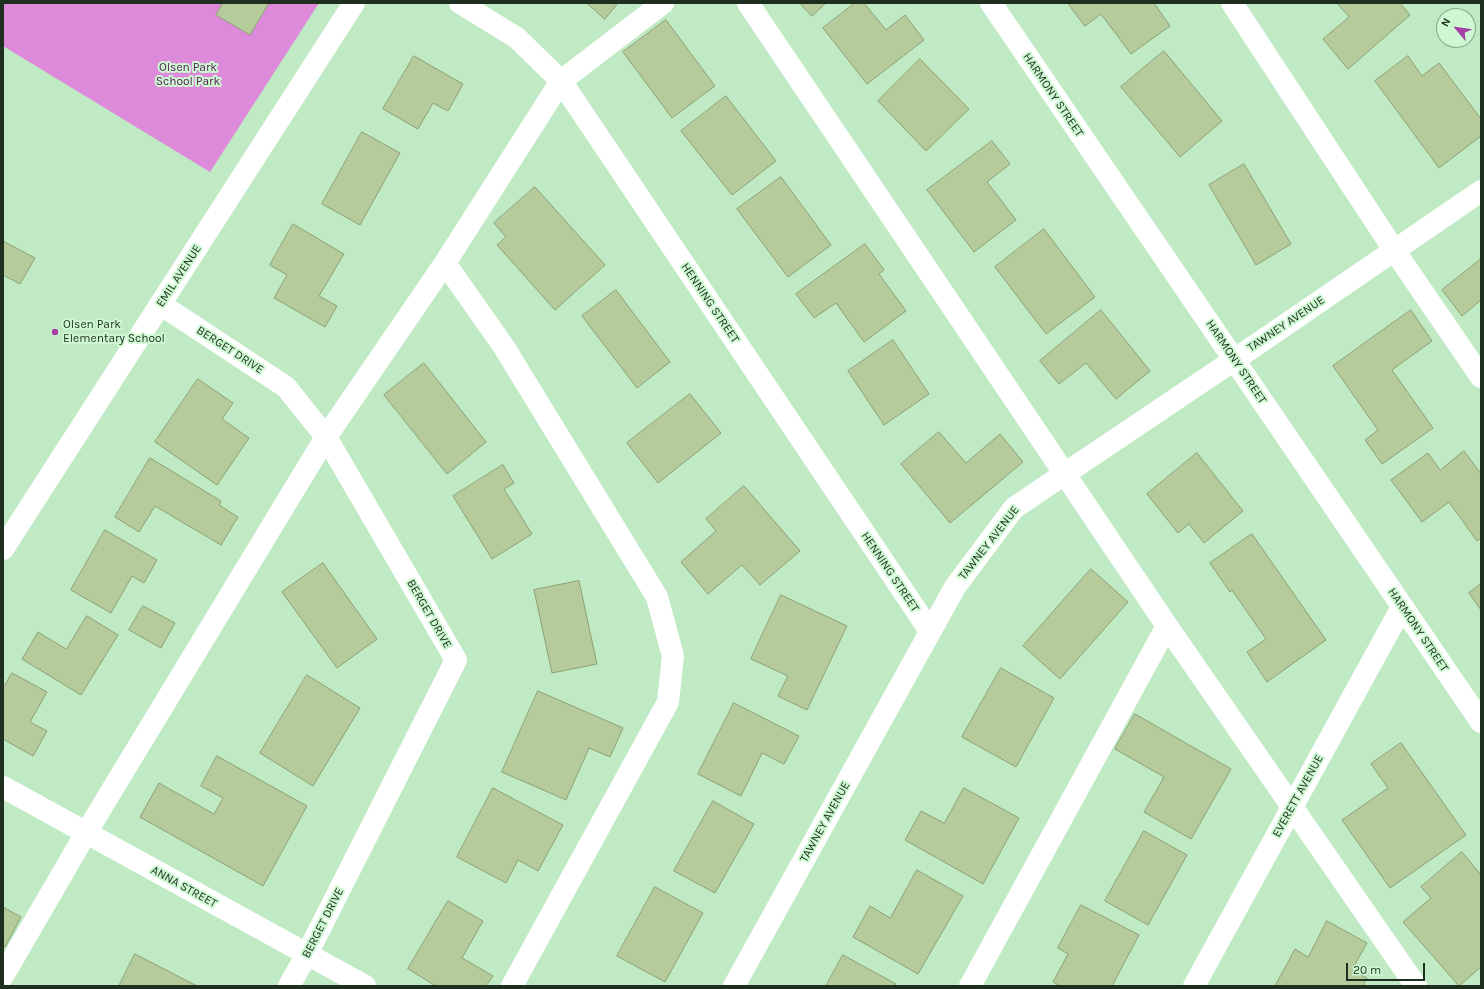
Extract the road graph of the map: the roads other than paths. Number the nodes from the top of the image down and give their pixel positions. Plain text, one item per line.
1 (354, 3) edge
2 (460, 3) edge
3 (663, 3) edge
4 (748, 3) edge
5 (990, 3) edge
6 (1232, 3) edge
7 (561, 81) junction
8 (1481, 191) edge
9 (1394, 250) junction
10 (445, 263) junction
11 (160, 304) junction
12 (1234, 360) junction
13 (1481, 377) edge
14 (326, 437) junction
15 (1064, 474) junction
16 (3, 549) edge
17 (1402, 607) junction
18 (1167, 626) junction
19 (930, 632) junction
20 (1481, 722) edge
21 (3, 787) edge
22 (1292, 806) junction
23 (86, 833) junction
24 (307, 954) junction
25 (3, 976) edge
26 (289, 986) edge
27 (365, 986) edge
28 (512, 986) edge
29 (734, 986) edge
30 (970, 986) edge
31 (1194, 986) edge
32 (1416, 986) edge

1 - 11 street, EMIL AVENUE
2 - 7 street, HENNING STREET
3 - 7 street
4 - 15 street
5 - 12 street, HARMONY STREET
6 - 9 street
7 - 10 street
7 - 19 street, HENNING STREET
8 - 9 street, TAWNEY AVENUE
9 - 12 street, TAWNEY AVENUE
9 - 13 street
10 - 14 street
10 - 28 street
11 - 14 street, BERGET DRIVE
11 - 16 street, EMIL AVENUE
12 - 15 street, TAWNEY AVENUE
12 - 17 street, HARMONY STREET
14 - 23 street
14 - 24 street, BERGET DRIVE
15 - 18 street
15 - 19 street, TAWNEY AVENUE
17 - 20 street, HARMONY STREET
17 - 22 street, EVERETT AVENUE
18 - 22 street
18 - 30 street
19 - 29 street, TAWNEY AVENUE
21 - 23 street, ANNA STREET
22 - 31 street, EVERETT AVENUE
22 - 32 street
23 - 24 street, ANNA STREET
23 - 25 street
24 - 26 street, BERGET DRIVE
24 - 27 street, ANNA STREET

